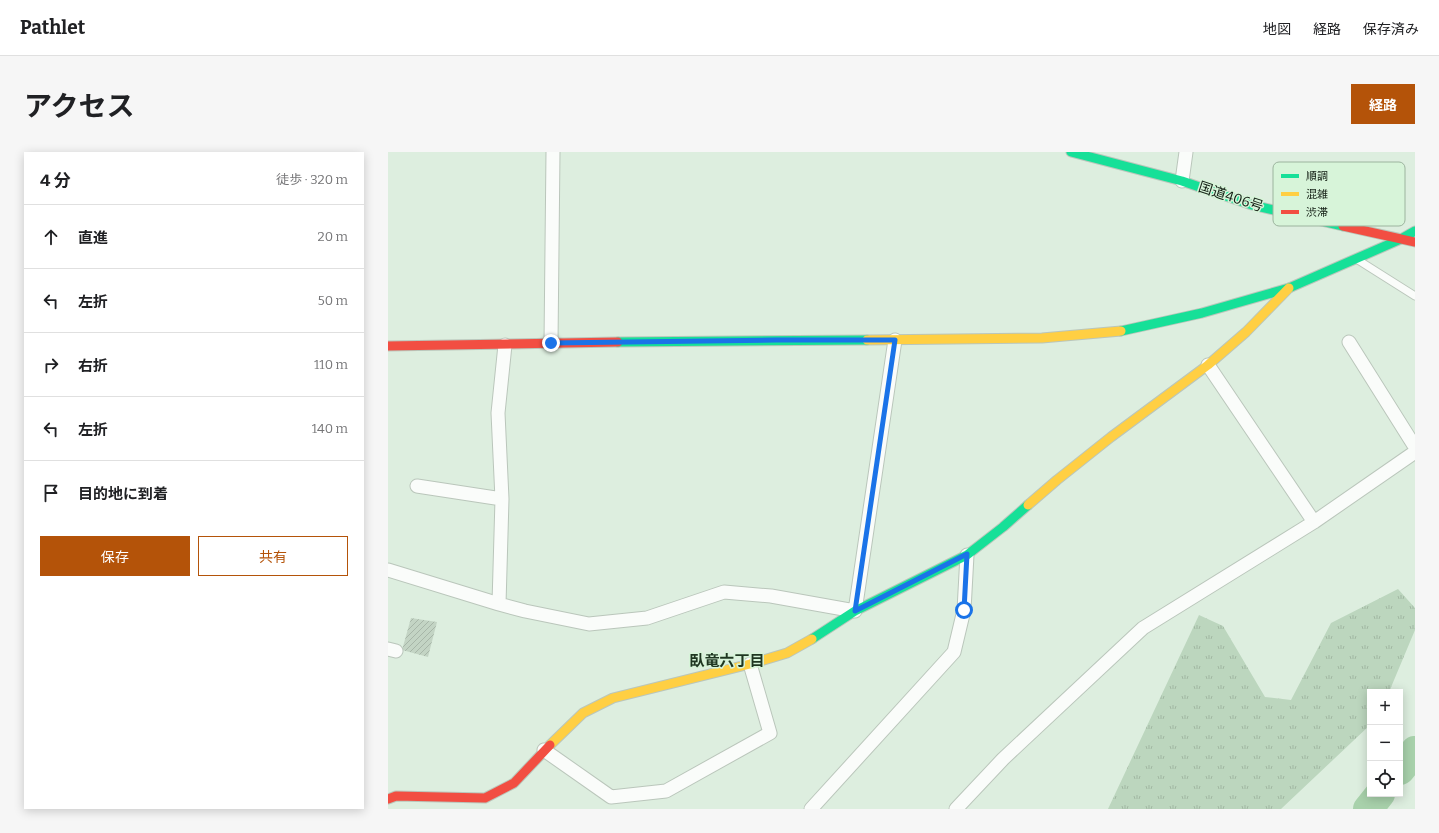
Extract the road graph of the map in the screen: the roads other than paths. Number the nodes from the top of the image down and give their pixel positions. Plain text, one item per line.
1 (553, 152) edge
2 (1071, 152) edge
3 (1186, 152) edge
4 (1182, 181) junction
5 (1273, 210) edge
6 (1344, 226) edge
7 (1415, 230) edge
8 (1401, 239) junction
9 (1415, 242) edge
10 (1356, 258) junction
11 (1289, 288) junction
12 (1415, 296) edge
13 (895, 340) junction
14 (1349, 342) dead end
15 (551, 343) junction
16 (505, 345) junction
17 (388, 346) edge
18 (1208, 365) junction
19 (1415, 447) edge
20 (1415, 452) edge
21 (417, 486) dead end
22 (502, 499) junction
23 (1314, 522) junction
24 (967, 554) junction
25 (388, 570) edge
26 (500, 604) junction
27 (855, 611) junction
28 (750, 664) junction
29 (544, 750) junction
30 (388, 799) edge
31 (811, 809) edge
32 (956, 809) edge

1 - 15 street
2 - 4 main road, 国道406号
3 - 4 street
4 - 5 main road, 国道406号
6 - 8 main road, 国道406号
7 - 8 main road
8 - 9 main road, 国道406号
8 - 10 main road
10 - 11 main road
10 - 12 lane
11 - 13 main road
11 - 18 main road
13 - 15 main road
13 - 27 street
14 - 19 street
15 - 16 main road
16 - 17 main road
16 - 22 street
18 - 23 street
18 - 24 main road
20 - 23 street
21 - 22 street
22 - 26 street
23 - 32 street
24 - 27 main road
24 - 31 street
25 - 26 street
26 - 27 street
27 - 28 main road
28 - 29 main road
28 - 29 street
29 - 30 main road

